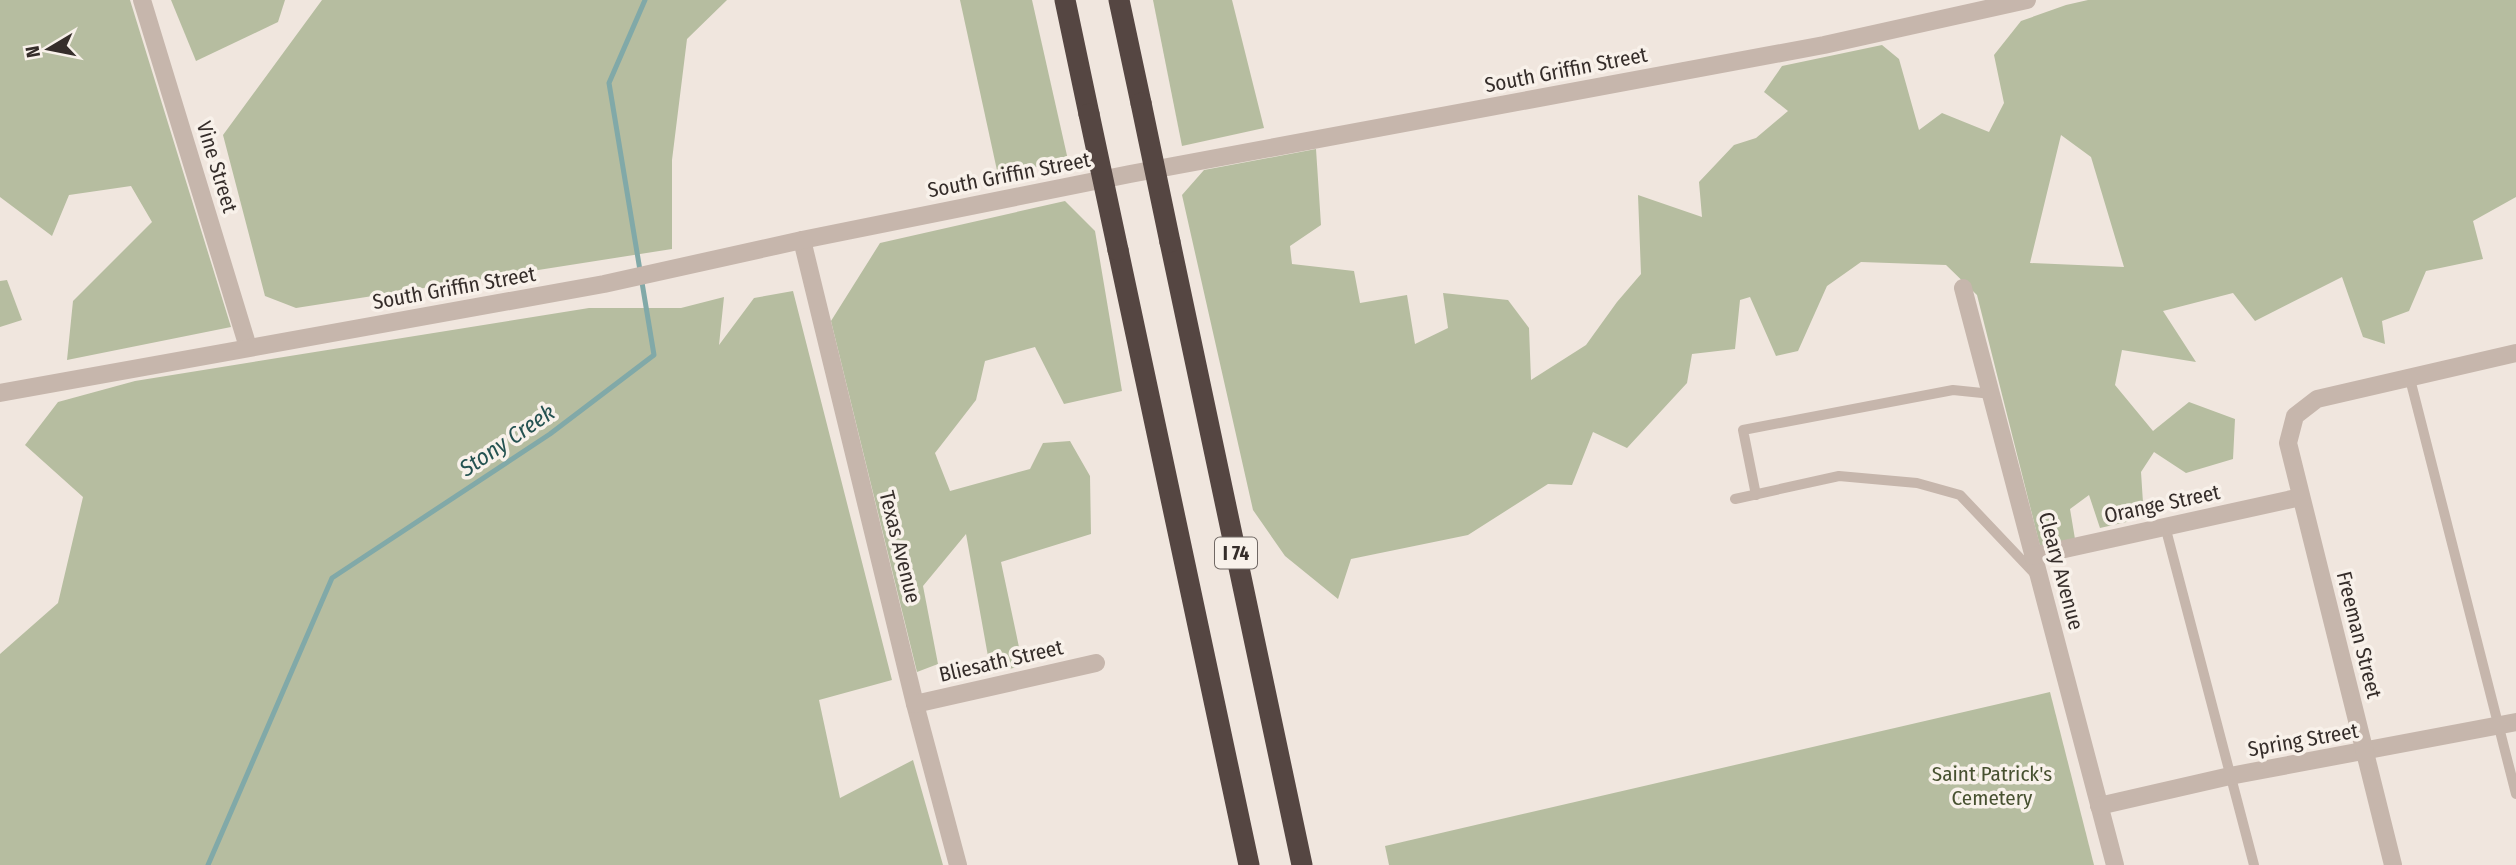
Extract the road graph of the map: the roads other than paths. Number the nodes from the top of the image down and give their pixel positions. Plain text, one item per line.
1 (142, 0) edge
2 (1065, 0) edge
3 (1119, 0) edge
4 (2027, 0) edge
5 (802, 240) junction
6 (1963, 288) dead end
7 (248, 347) junction
8 (2516, 354) edge
9 (2410, 379) junction
10 (0, 393) edge
11 (1992, 394) junction
12 (1756, 495) junction
13 (2301, 497) junction
14 (1734, 499) dead end
15 (2165, 526) junction
16 (2033, 556) junction
17 (2039, 578) junction
18 (1096, 663) dead end
19 (915, 704) junction
20 (2507, 724) edge
21 (2365, 752) junction
22 (2230, 776) junction
23 (2516, 794) edge
24 (2099, 806) junction
25 (958, 865) edge
26 (1249, 865) edge
27 (1302, 865) edge
28 (2115, 865) edge
29 (2254, 865) edge
30 (2393, 865) edge

1 - 7 street, Vine Street
2 - 26 highway, I 74, bridge
3 - 27 highway, I 74, bridge
4 - 5 street, South Griffin Street
5 - 7 street, South Griffin Street
5 - 19 street, Texas Avenue
6 - 11 street, Cleary Avenue
7 - 10 street, South Griffin Street
8 - 9 street
9 - 13 street, Freeman Street
9 - 20 lane
11 - 12 lane
11 - 16 street, Cleary Avenue
12 - 14 lane
12 - 17 lane
13 - 15 street, Orange Street
13 - 21 street, Freeman Street
15 - 16 street, Orange Street
15 - 22 lane
16 - 17 street, Cleary Avenue
17 - 24 street, Cleary Avenue
18 - 19 street, Bliesath Street
19 - 25 street, Texas Avenue
20 - 21 street, Spring Street
20 - 23 lane
21 - 22 street, Spring Street
21 - 30 street, Freeman Street
22 - 24 street, Spring Street
22 - 29 lane
24 - 28 street, Cleary Avenue

